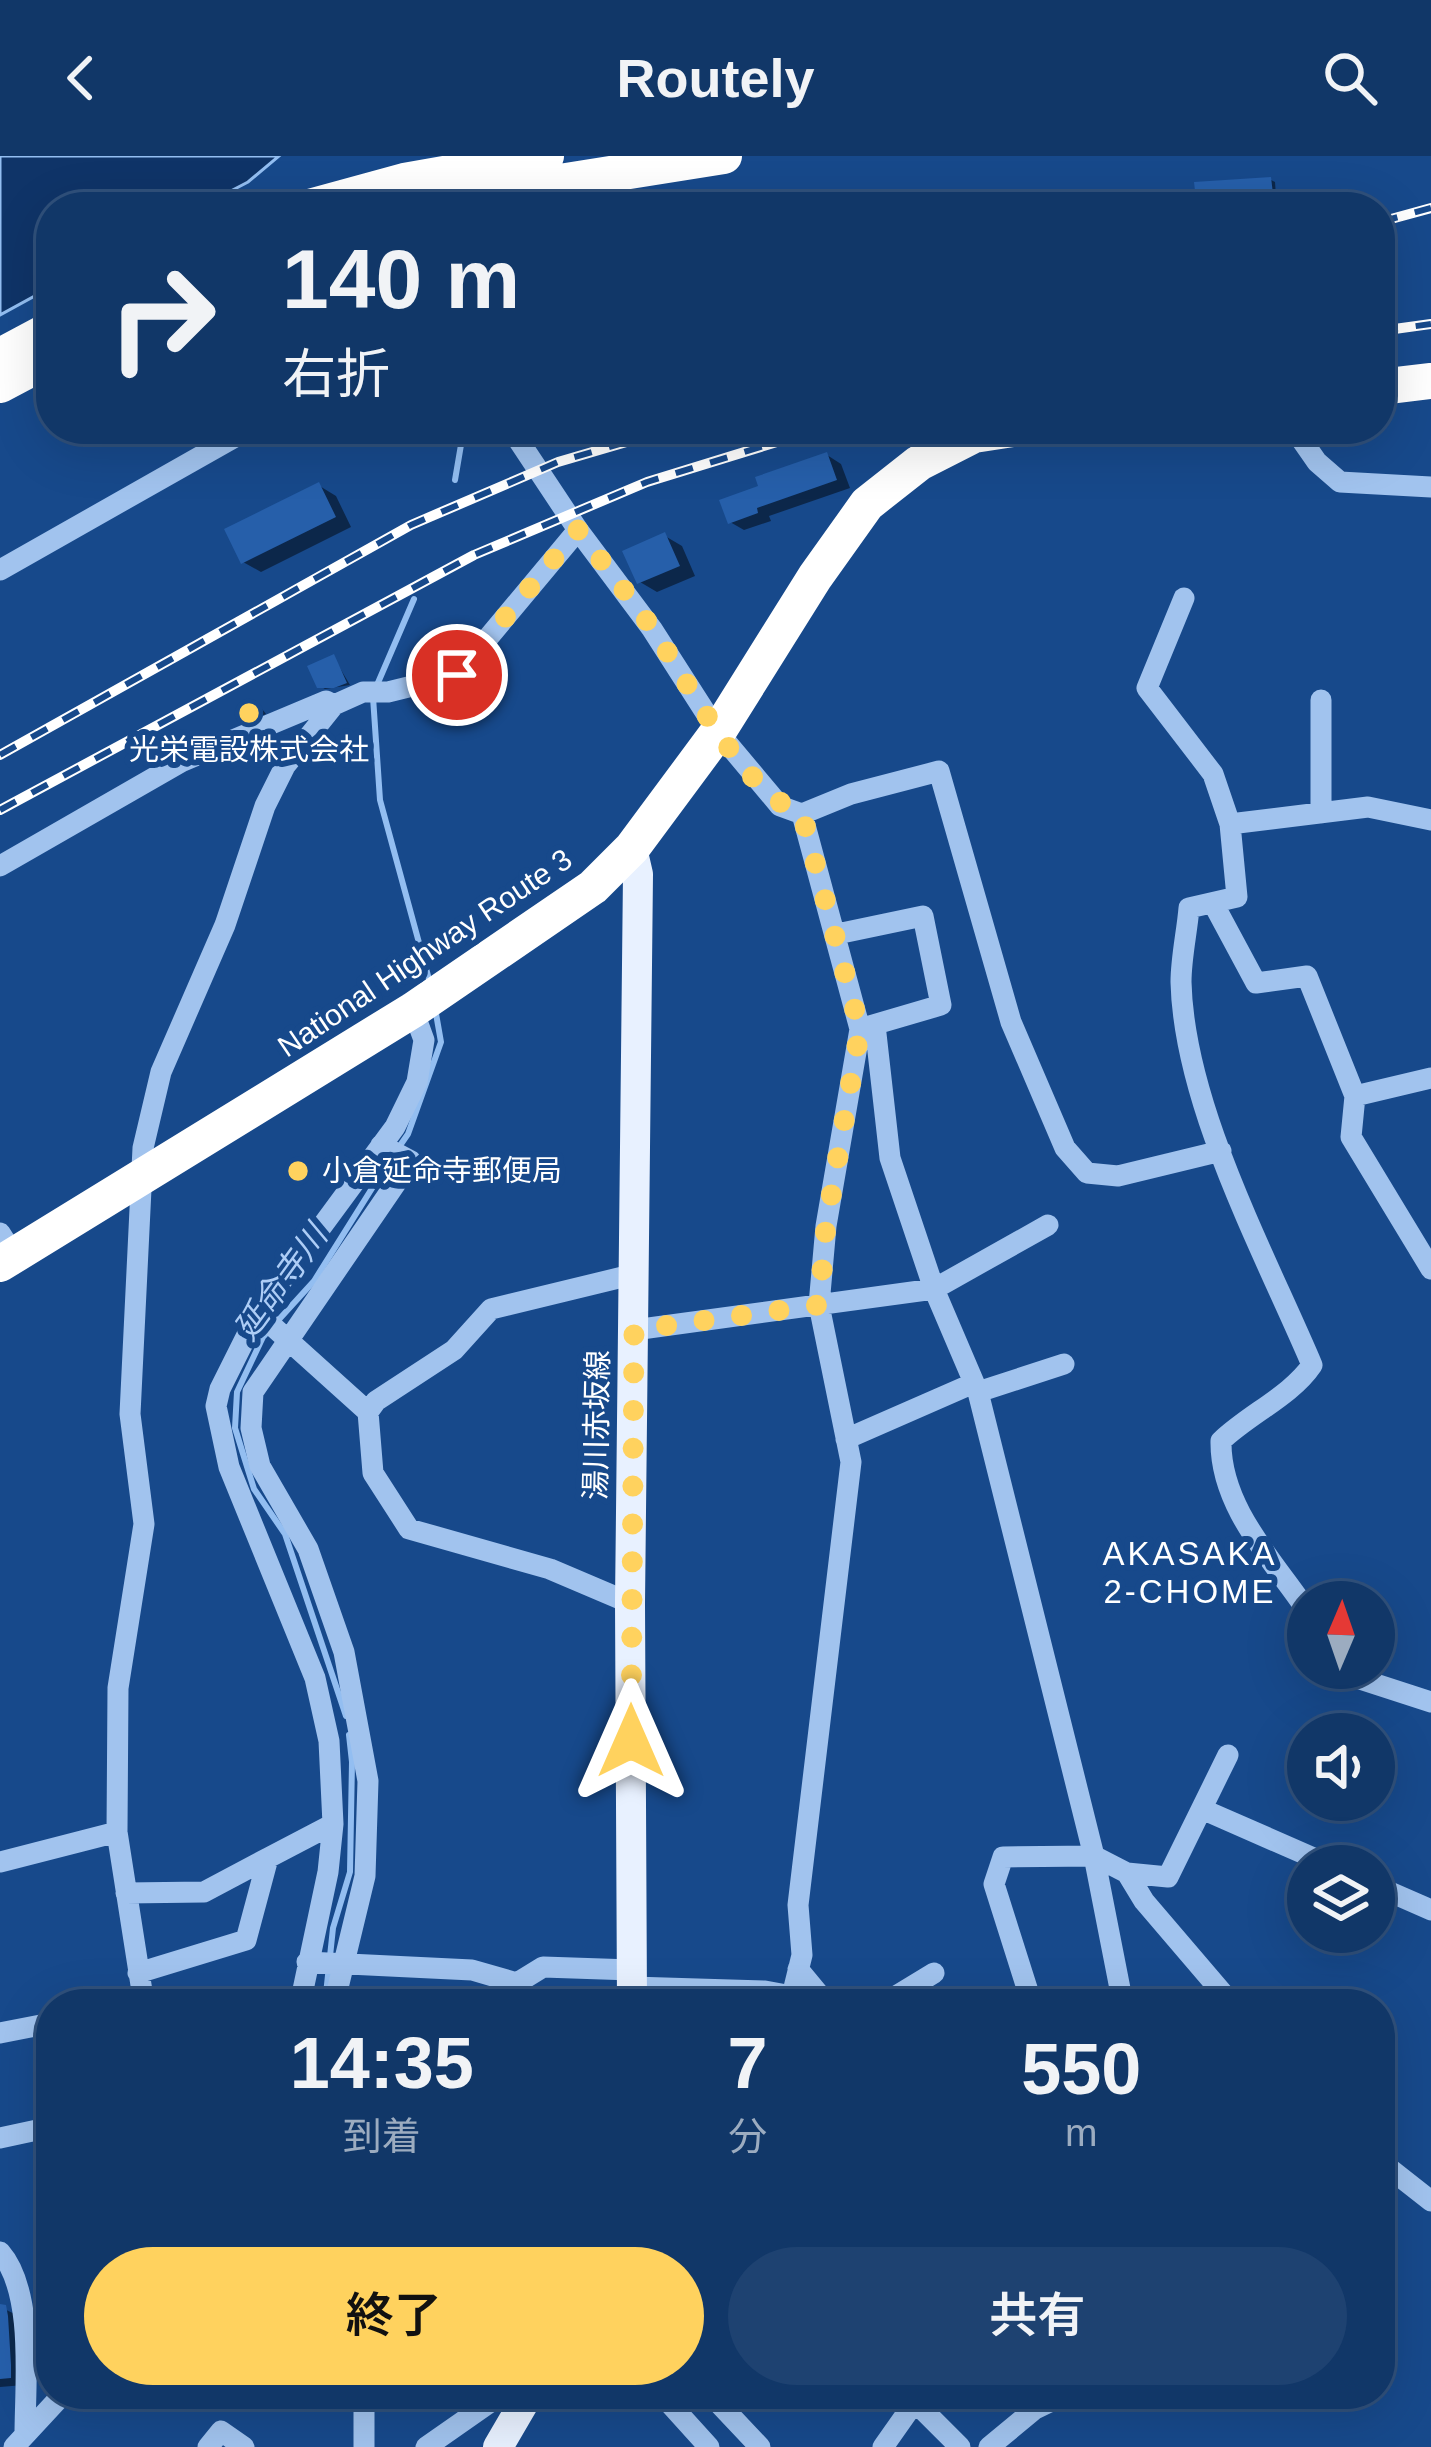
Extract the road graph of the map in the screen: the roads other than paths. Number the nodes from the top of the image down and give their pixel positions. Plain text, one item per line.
1 (546, 156) edge
2 (724, 156) edge
3 (425, 192) edge
4 (451, 192) edge
5 (36, 337) edge
6 (0, 356) edge
7 (36, 366) edge
8 (1431, 381) edge
9 (1395, 385) edge
10 (0, 386) edge
11 (223, 444) edge
12 (521, 444) edge
13 (956, 444) edge
14 (1305, 444) edge
15 (1431, 487) edge
16 (578, 530) junction
17 (0, 570) edge
18 (1184, 598) dead end
19 (1322, 700) dead end
20 (334, 705) junction
21 (718, 732) junction
22 (1321, 813) junction
23 (802, 814) junction
24 (1431, 820) edge
25 (1230, 824) junction
26 (632, 848) junction
27 (0, 866) edge
28 (1213, 903) junction
29 (837, 934) junction
30 (429, 1000) junction
31 (868, 1027) junction
32 (1431, 1078) edge
33 (1355, 1096) junction
34 (382, 1145) junction
35 (1221, 1151) junction
36 (143, 1174) junction
37 (1048, 1226) dead end
38 (312, 1237) junction
39 (5, 1251) edge
40 (1428, 1255) edge
41 (340, 1262) junction
42 (635, 1274) junction
43 (934, 1289) junction
44 (819, 1305) junction
45 (258, 1313) junction
46 (634, 1330) junction
47 (287, 1338) junction
48 (1064, 1364) dead end
49 (976, 1387) junction
50 (368, 1412) junction
51 (847, 1439) junction
52 (1287, 1581) edge
53 (630, 1603) junction
54 (334, 1623) junction
55 (296, 1631) junction
56 (1391, 1689) edge
57 (1431, 1702) edge
58 (1228, 1755) dead end
59 (1204, 1810) junction
60 (334, 1824) junction
61 (117, 1832) junction
62 (1287, 1846) edge
63 (1094, 1856) junction
64 (268, 1858) junction
65 (0, 1862) edge
66 (1127, 1873) junction
67 (126, 1893) junction
68 (1395, 1894) edge
69 (1431, 1910) edge
70 (307, 1962) junction
71 (342, 1962) junction
72 (798, 1969) junction
73 (138, 1973) junction
74 (934, 1973) dead end
75 (632, 1987) edge
76 (141, 1989) edge
77 (302, 1989) edge
78 (337, 1989) edge
79 (698, 1989) edge
80 (793, 1989) edge
81 (815, 1989) edge
82 (908, 1989) edge
83 (1027, 1989) edge
84 (1121, 1989) edge
85 (1219, 1989) edge
86 (36, 2026) edge
87 (0, 2033) edge
88 (36, 2130) edge
89 (0, 2138) edge
90 (1395, 2172) edge
91 (1431, 2200) edge
92 (3, 2261) edge
93 (49, 2409) edge
94 (364, 2409) edge
95 (480, 2409) edge
96 (520, 2409) edge
97 (675, 2409) edge
98 (724, 2409) edge
99 (909, 2409) edge
100 (927, 2409) edge
101 (1034, 2409) edge
102 (20, 2440) edge
103 (208, 2447) edge
104 (244, 2447) edge
105 (364, 2447) edge
106 (426, 2447) edge
107 (498, 2447) edge
108 (709, 2447) edge
109 (760, 2447) edge
110 (883, 2447) edge
111 (960, 2447) edge
112 (989, 2447) edge

1 - 3 highway
2 - 4 highway
5 - 6 highway
7 - 10 highway
8 - 9 highway
11 - 17 street
12 - 16 street
13 - 21 highway, National Highway Route 3
14 - 15 street
16 - 20 street
16 - 21 street
18 - 25 street
19 - 22 street
20 - 27 street
20 - 36 street
21 - 23 street
21 - 26 highway, National Highway Route 3
22 - 24 street
22 - 25 street
23 - 29 street
23 - 35 street
25 - 28 street
26 - 30 highway, National Highway Route 3
26 - 42 main road, 湯川赤坂線
28 - 33 street
28 - 35 street
29 - 31 street
29 - 31 street
30 - 34 street
30 - 36 highway, National Highway Route 3
31 - 43 street
31 - 44 street
32 - 33 street
33 - 40 street
34 - 38 street
34 - 41 street
35 - 52 street
36 - 39 highway, National Highway Route 3
36 - 61 street
37 - 43 street
38 - 41 street
38 - 45 street
41 - 47 street
42 - 46 main road, 湯川赤坂線
42 - 50 street
43 - 44 street
43 - 49 street
44 - 46 street
44 - 51 street
45 - 47 street
45 - 55 street
46 - 53 main road, 湯川赤坂線
47 - 50 street
47 - 54 street
48 - 49 street
49 - 51 street
49 - 63 street
50 - 53 street
51 - 72 street
53 - 75 main road, 湯川赤坂線
54 - 55 street
54 - 71 street
55 - 60 street
56 - 57 street
58 - 59 street
59 - 62 street
59 - 66 street
60 - 64 street
60 - 70 street
61 - 65 street
61 - 67 street
63 - 66 street
63 - 83 street
63 - 84 street
64 - 67 street
64 - 73 street
66 - 85 street
67 - 73 street
68 - 69 street
70 - 71 street
70 - 77 street
71 - 75 street
71 - 78 street
72 - 80 street
72 - 81 street
73 - 76 street
74 - 82 street
75 - 79 street
86 - 87 street
88 - 89 street
90 - 91 street
92 - 102 street
93 - 102 street
94 - 105 street
95 - 106 street
96 - 107 main road
97 - 108 street
98 - 109 street
99 - 110 street
100 - 111 street
101 - 112 street
103 - 104 street

